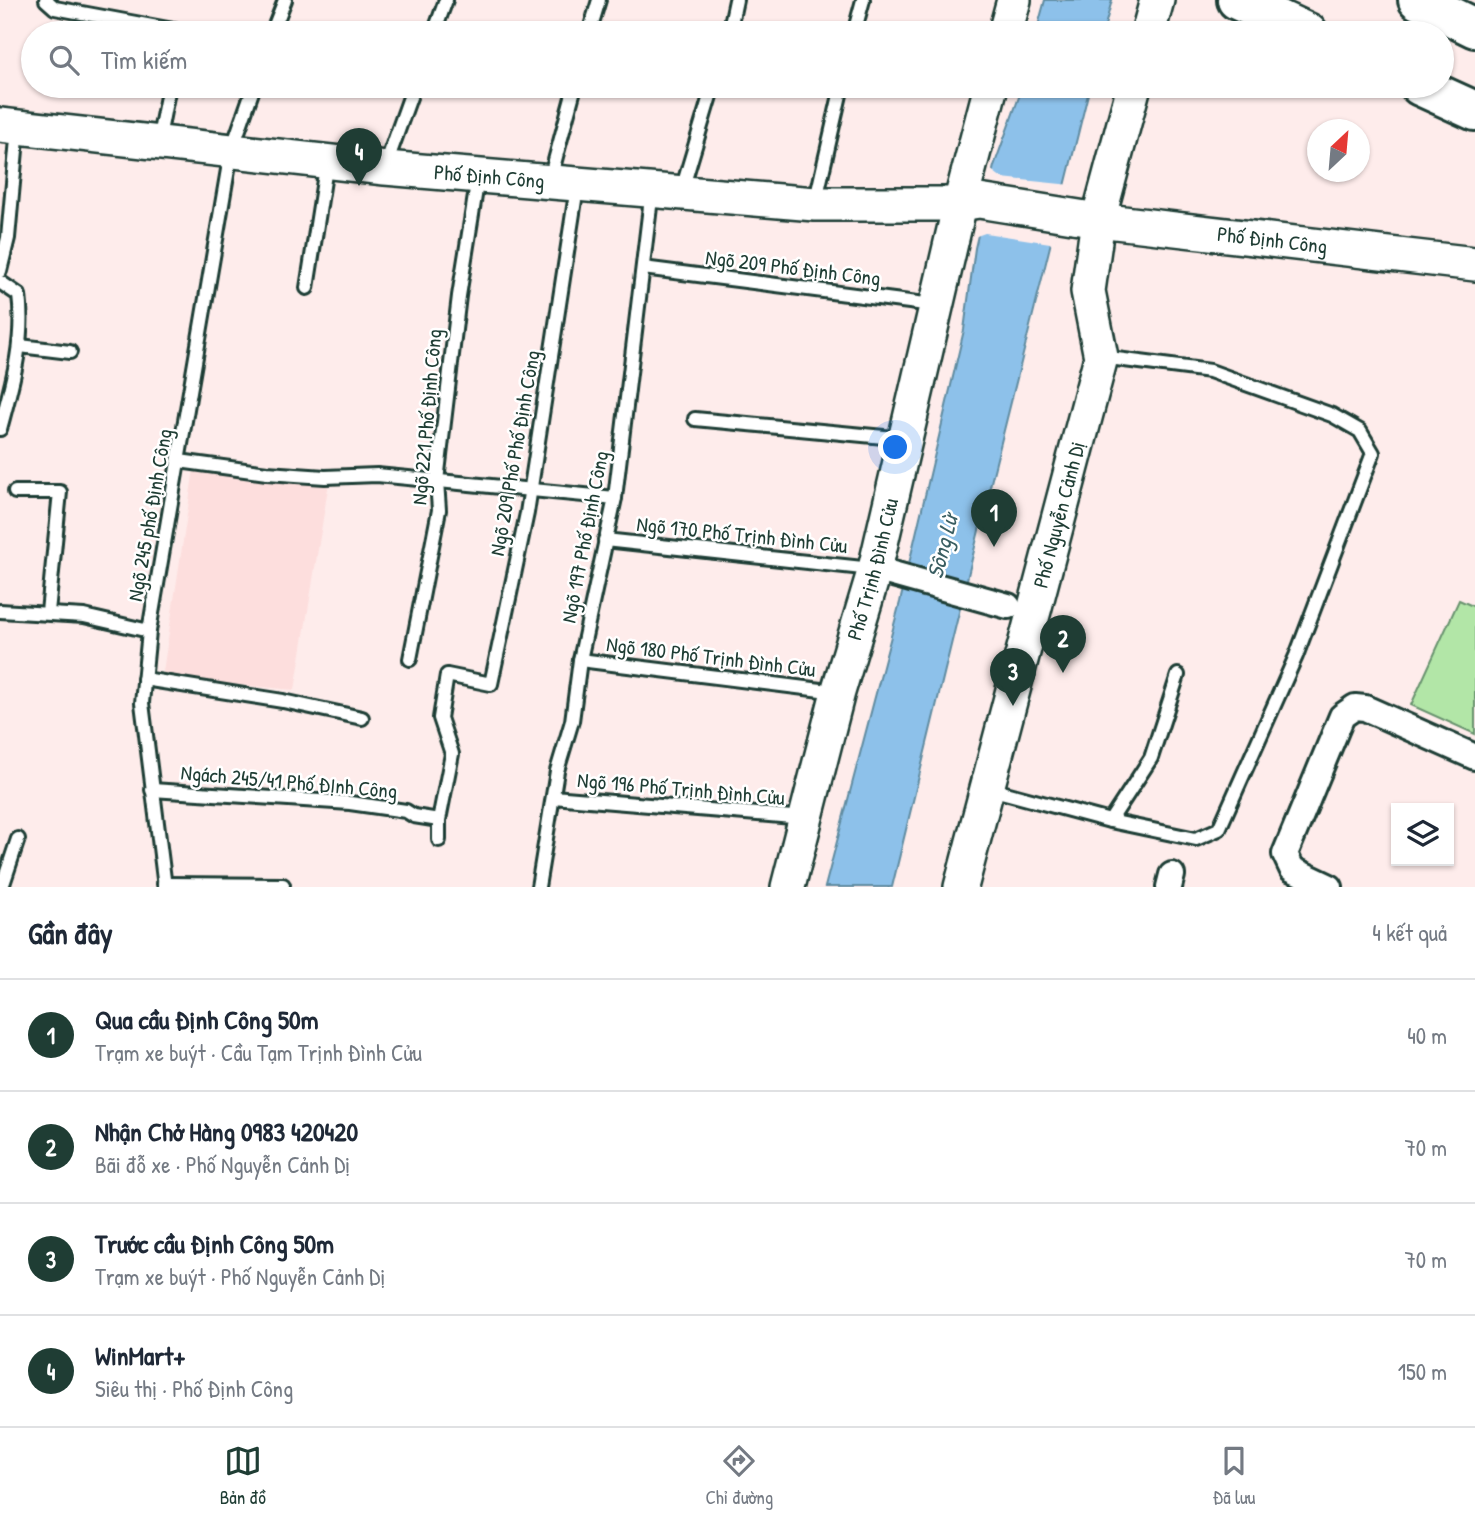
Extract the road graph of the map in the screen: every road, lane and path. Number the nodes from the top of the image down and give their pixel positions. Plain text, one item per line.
1 (46, 0) edge
2 (285, 0) edge
3 (446, 0) edge
4 (599, 0) edge
5 (736, 0) edge
6 (863, 0) edge
7 (1014, 0) edge
8 (1157, 0) edge
9 (1237, 0) edge
10 (1418, 0) edge
11 (125, 21) edge
12 (277, 21) edge
13 (438, 21) edge
14 (593, 21) edge
15 (732, 21) edge
16 (857, 21) edge
17 (1008, 21) edge
18 (1151, 21) edge
19 (1282, 21) edge
20 (1475, 28) edge
21 (167, 98) edge
22 (250, 98) edge
23 (410, 98) edge
24 (574, 98) edge
25 (708, 98) edge
26 (839, 98) edge
27 (989, 98) edge
28 (1129, 98) edge
29 (1446, 98) edge
30 (1475, 111) edge
31 (9, 126) edge
32 (158, 143) junction
33 (231, 152) junction
34 (327, 161) junction
35 (384, 168) junction
36 (478, 176) junction
37 (564, 181) junction
38 (667, 191) junction
39 (970, 202) junction
40 (815, 204) junction
41 (1084, 217) junction
42 (1475, 264) edge
43 (643, 268) junction
44 (0, 271) edge
45 (0, 282) edge
46 (307, 288) dead end
47 (937, 306) junction
48 (20, 346) junction
49 (69, 352) dead end
50 (1101, 357) junction
51 (695, 419) dead end
52 (0, 429) edge
53 (906, 439) junction
54 (179, 461) junction
55 (437, 481) junction
56 (530, 490) junction
57 (15, 492) dead end
58 (615, 498) junction
59 (605, 540) junction
60 (886, 573) junction
61 (1009, 606) junction
62 (0, 611) edge
63 (48, 612) junction
64 (149, 631) junction
65 (410, 659) dead end
66 (580, 660) junction
67 (1178, 675) dead end
68 (144, 679) junction
69 (838, 692) junction
70 (362, 718) dead end
71 (1475, 757) edge
72 (988, 788) junction
73 (152, 790) junction
74 (553, 797) junction
75 (806, 818) junction
76 (439, 820) junction
77 (1111, 821) junction
78 (18, 839) dead end
79 (439, 840) dead end
80 (284, 885) edge
81 (165, 886) edge
82 (2, 887) edge
83 (538, 887) edge
84 (788, 887) edge
85 (961, 887) edge
86 (1330, 887) edge

1 - 11 lane
2 - 12 lane
3 - 13 lane
4 - 14 lane
5 - 15 lane
6 - 16 lane
7 - 17 main road
8 - 18 main road
9 - 19 main road
10 - 20 main road
21 - 32 lane
22 - 33 lane, Ngõ 245 phố Định Công
23 - 35 lane
24 - 37 lane, Ngõ 209 Phố Phố Định Công
25 - 38 lane, Ngõ 197 Phố Định Công
26 - 40 lane
27 - 39 main road, Phố Trịnh Đình Cửu
28 - 41 main road, Phố Nguyễn Cảnh Dị
29 - 30 main road
31 - 32 main road, Phố Định Công
31 - 44 lane
32 - 33 main road, Phố Định Công
33 - 34 main road, Phố Định Công
33 - 54 lane, Ngõ 245 phố Định Công
34 - 35 main road, Phố Định Công
34 - 46 lane
35 - 36 main road, Phố Định Công
36 - 37 main road, Phố Định Công
36 - 55 lane, Ngõ 221 Phố Định Công
37 - 38 main road, Phố Định Công
37 - 56 lane, Ngõ 209 Phố Phố Định Công
38 - 40 main road, Phố Định Công
38 - 43 lane, Ngõ 197 Phố Định Công
39 - 40 main road, Phố Định Công
39 - 41 main road, Phố Định Công
39 - 47 main road, Phố Trịnh Đình Cửu
41 - 42 main road, Phố Định Công
41 - 50 main road, Phố Nguyễn Cảnh Dị
43 - 47 lane, Ngõ 209 Phố Định Công
43 - 58 lane, Ngõ 197 Phố Định Công
45 - 48 lane
47 - 53 main road, Phố Trịnh Đình Cửu
48 - 49 lane
48 - 52 lane
50 - 61 main road, Phố Nguyễn Cảnh Dị
50 - 77 lane
51 - 53 lane
53 - 60 main road, Phố Trịnh Đình Cửu
54 - 55 lane
54 - 64 lane, Ngõ 245 phố Định Công
55 - 56 lane
55 - 65 lane, Ngõ 221 Phố Định Công
56 - 58 lane
56 - 76 lane, Ngõ 209 Phố Phố Định Công
57 - 63 lane
58 - 59 lane, Ngõ 197 Phố Định Công
59 - 60 lane, Ngõ 170 Phố Trịnh Đình Cửu
59 - 66 lane, Ngõ 197 Phố Định Công
60 - 61 street
60 - 69 main road, Phố Trịnh Đình Cửu
61 - 72 main road, Phố Nguyễn Cảnh Dị
62 - 63 lane
63 - 64 lane
64 - 68 lane, Ngõ 245 phố Định Công
66 - 69 lane, Ngõ 180 Phố Trịnh Đình Cửu
66 - 74 lane, Ngõ 197 Phố Định Công
67 - 77 lane
68 - 70 lane
68 - 73 lane, Ngõ 245 phố Định Công
69 - 75 main road, Phố Trịnh Đình Cửu
71 - 86 street
72 - 77 lane
72 - 85 main road, Phố Nguyễn Cảnh Dị
73 - 76 lane, Ngách 245/41 Phố ĐỊnh Công
73 - 81 lane, Ngõ 245 phố Định Công
74 - 75 lane, Ngõ 196 Phố Trịnh Đình Cửu
74 - 83 lane, Ngõ 197 Phố Định Công
75 - 84 main road, Phố Trịnh Đình Cửu
76 - 79 lane
78 - 82 lane
80 - 81 lane

